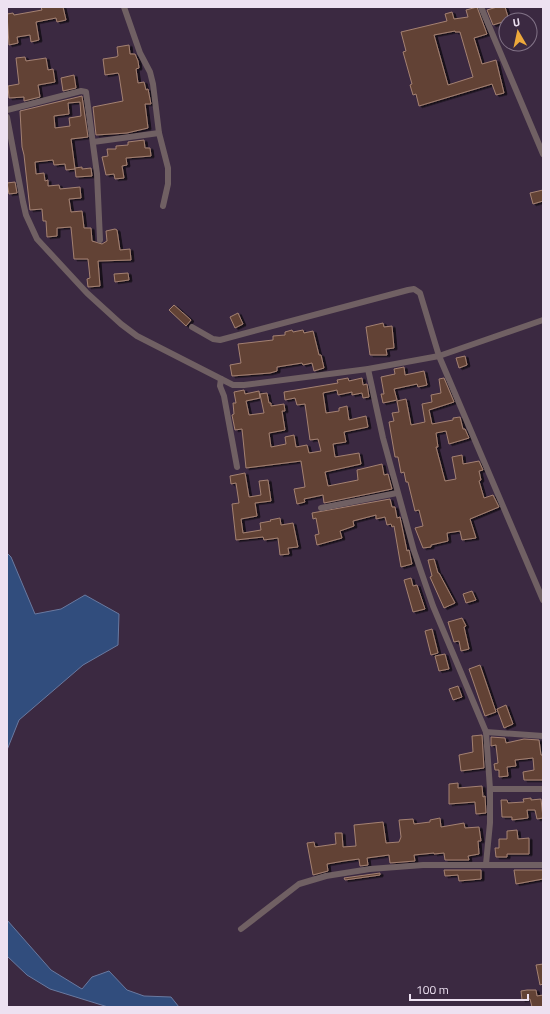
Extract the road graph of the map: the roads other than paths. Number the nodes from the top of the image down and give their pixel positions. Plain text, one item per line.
1 (124, 7) edge
2 (482, 7) edge
3 (7, 110) edge
4 (7, 117) edge
5 (159, 133) junction
6 (93, 142) junction
7 (543, 154) edge
8 (163, 206) dead end
9 (100, 240) dead end
10 (543, 320) edge
11 (192, 327) dead end
12 (441, 355) junction
13 (368, 369) junction
14 (221, 380) junction
15 (236, 468) dead end
16 (397, 493) junction
17 (321, 508) dead end
18 (543, 600) edge
19 (486, 732) junction
20 (543, 736) edge
21 (490, 789) junction
22 (543, 789) edge
23 (486, 864) junction
24 (543, 865) edge
25 (241, 929) dead end

1 - 5 street
2 - 7 street
3 - 6 street
4 - 14 street
5 - 6 street
5 - 8 street
6 - 9 street
10 - 12 street
11 - 12 street
12 - 13 street
12 - 18 street
13 - 14 street
13 - 16 street
14 - 15 street
16 - 17 street
16 - 19 street
19 - 20 street
19 - 21 street
21 - 22 street
21 - 23 street
23 - 24 street
23 - 25 street

